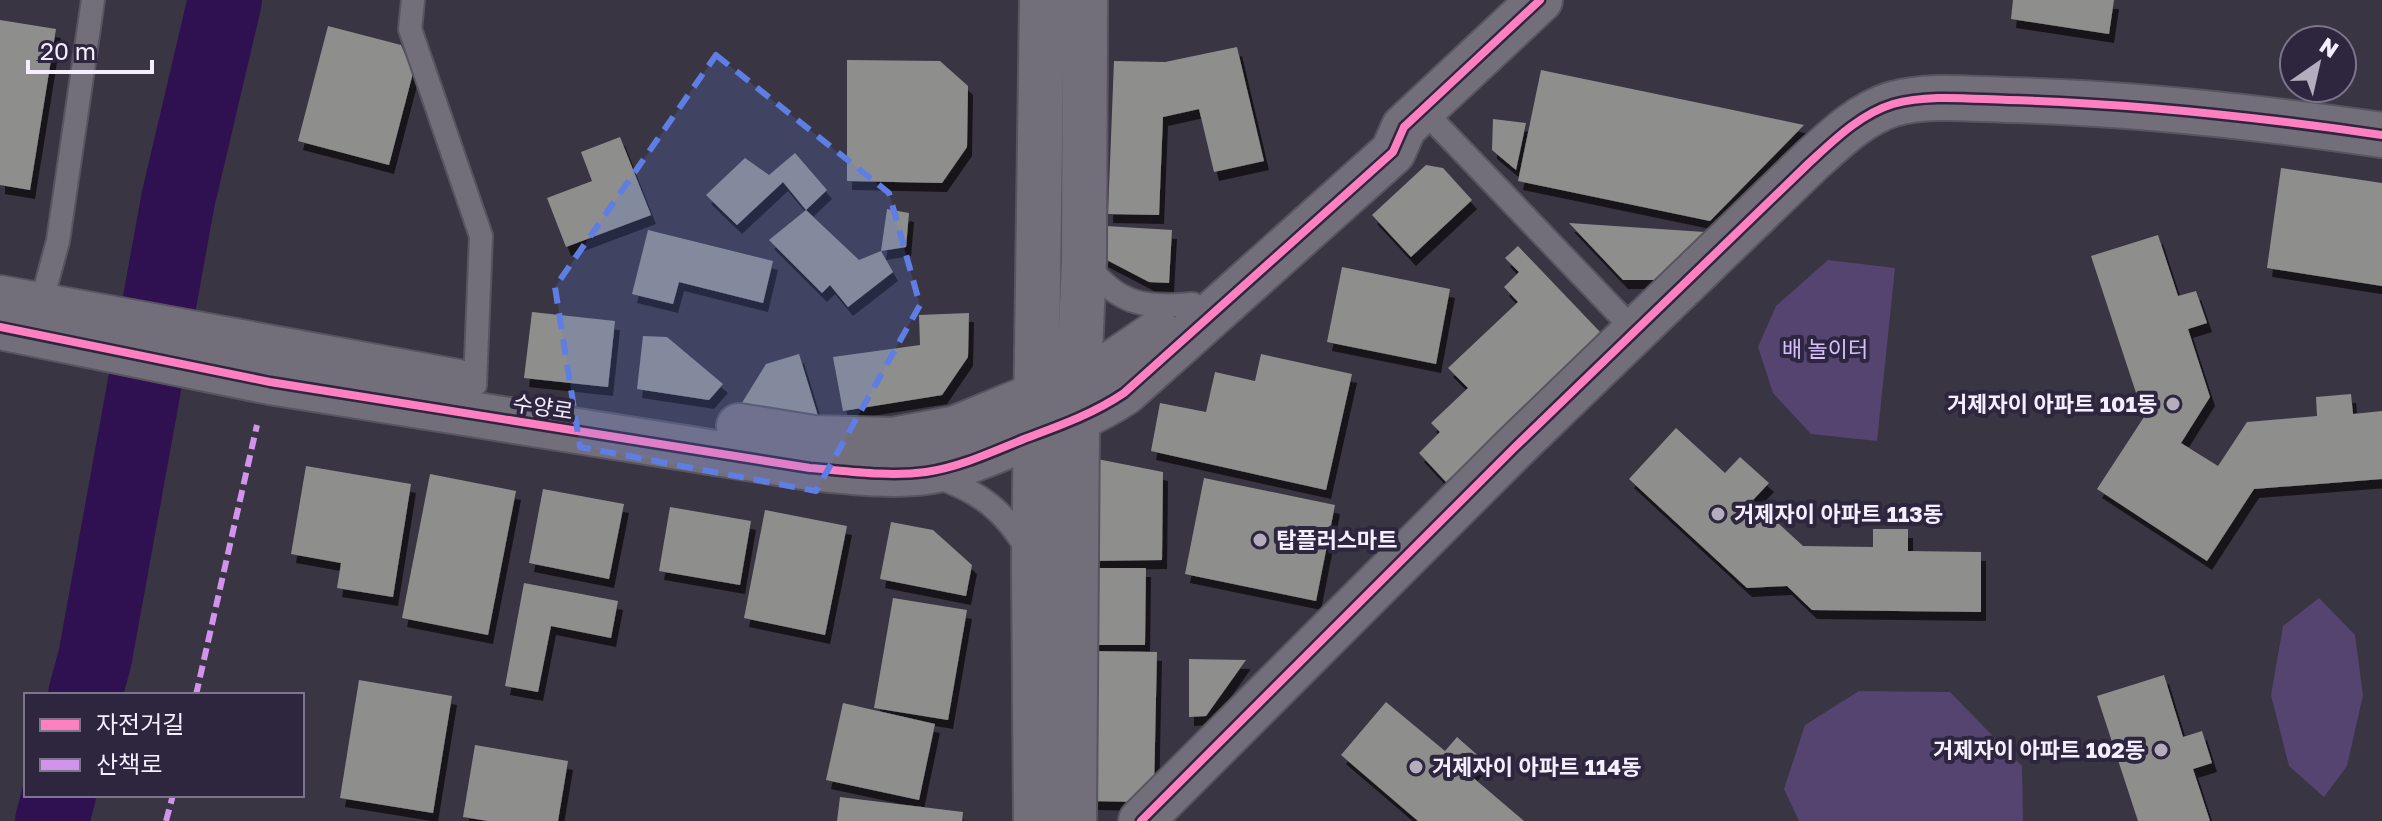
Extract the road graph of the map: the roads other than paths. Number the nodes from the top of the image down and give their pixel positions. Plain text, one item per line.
1 (93, 0) edge
2 (413, 0) edge
3 (1042, 0) edge
4 (1085, 0) edge
5 (1540, 0) edge
6 (1413, 118) junction
7 (2382, 135) edge
8 (1084, 261) junction
9 (1193, 304) junction
10 (37, 311) edge
11 (0, 327) edge
12 (1635, 331) junction
13 (278, 366) junction
14 (1079, 376) junction
15 (475, 385) junction
16 (1051, 416) junction
17 (924, 472) junction
18 (1034, 563) junction
19 (1036, 821) edge
20 (1074, 821) edge
21 (1141, 821) edge

1 - 10 lane
2 - 15 lane
3 - 16 street
4 - 8 street
5 - 6 street
6 - 9 street, 수양로
6 - 12 lane
6 - 16 street
7 - 12 street
8 - 9 lane
8 - 14 street
9 - 14 street, 수양로
10 - 11 street, 수양로
10 - 13 street, 수양로
12 - 21 street
13 - 15 street, 수양로
13 - 17 street, 수양로
14 - 16 street, 수양로
15 - 16 street, 수양로
16 - 17 street, 수양로
16 - 18 street
16 - 20 street
17 - 18 lane
18 - 19 street

